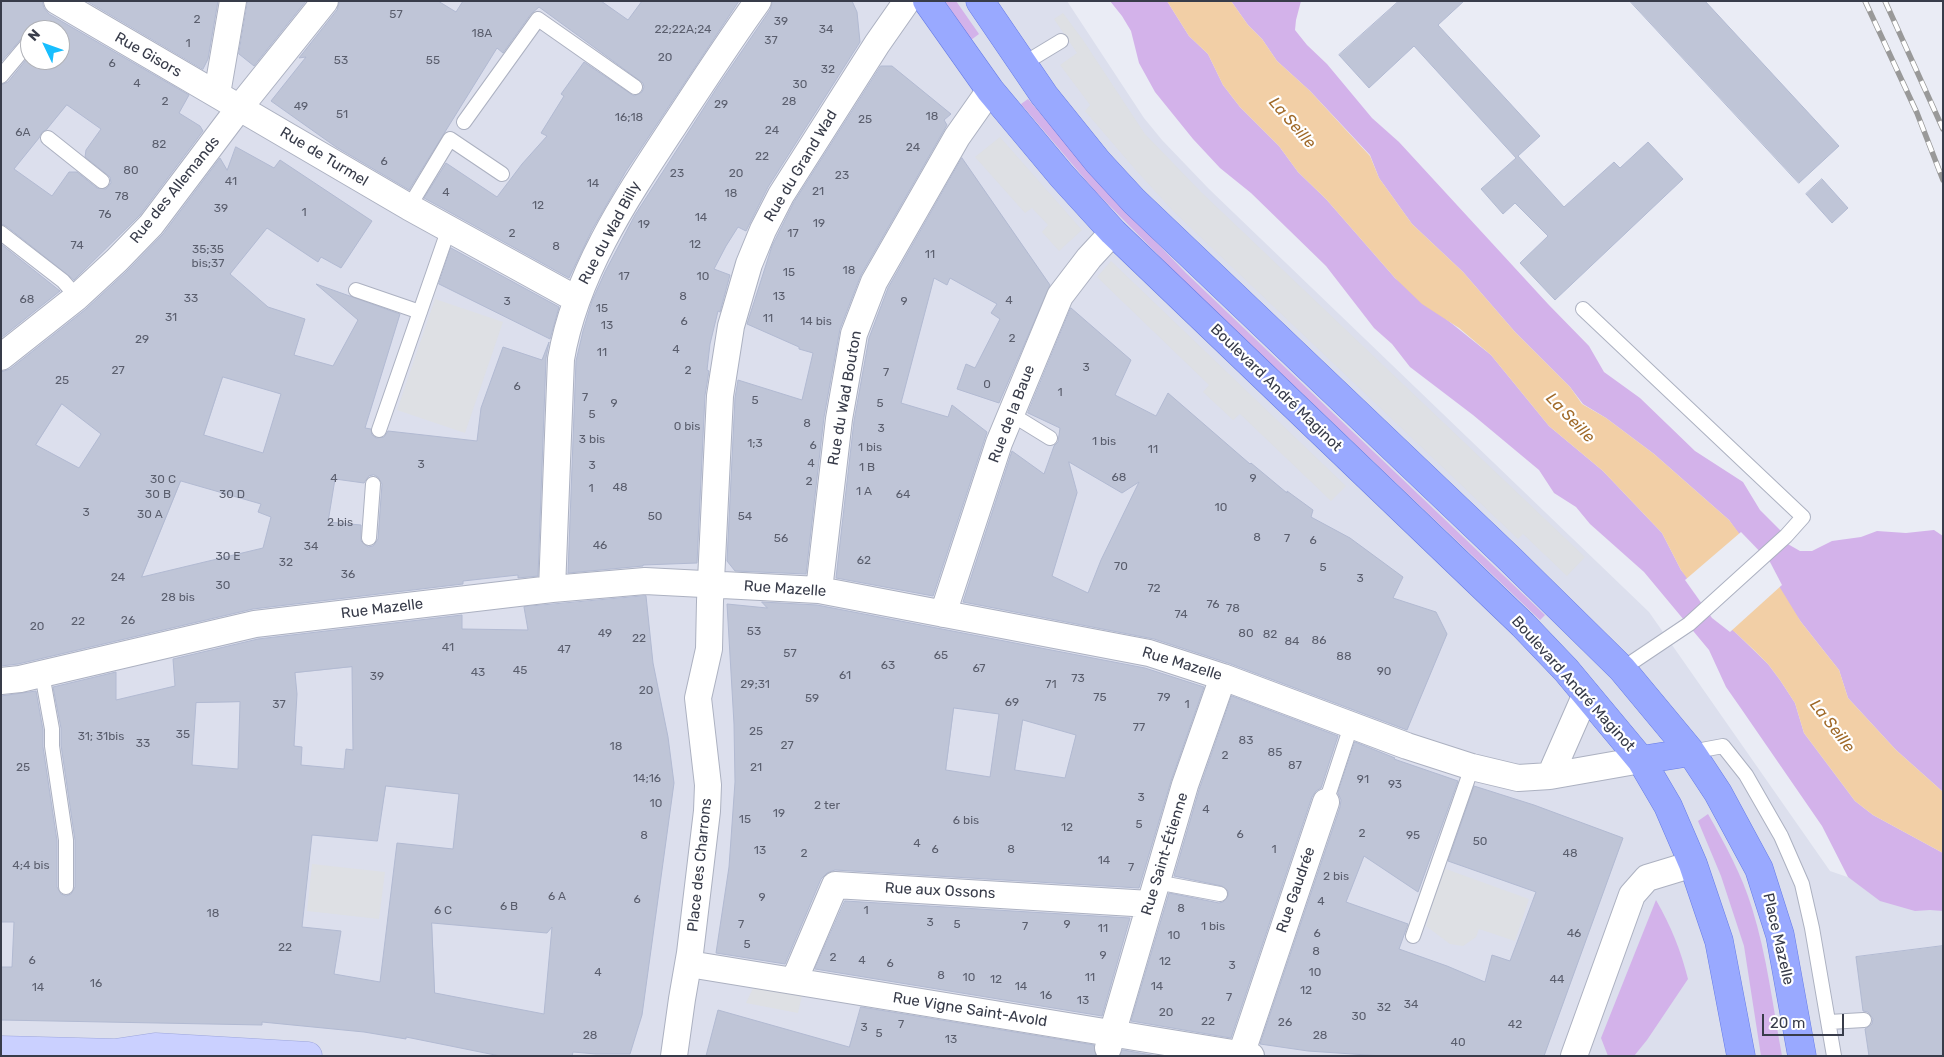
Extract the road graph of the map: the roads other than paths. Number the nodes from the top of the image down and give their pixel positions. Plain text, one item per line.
1 (233, 1) edge
2 (325, 1) edge
3 (758, 1) edge
4 (907, 1) edge
5 (928, 1) edge
6 (980, 1) edge
7 (53, 5) edge
8 (1061, 41) dead end
9 (20, 53) edge
10 (1023, 64) junction
11 (1, 76) edge
12 (635, 87) dead end
13 (990, 90) junction
14 (217, 94) junction
15 (240, 107) junction
16 (464, 122) dead end
17 (48, 138) dead end
18 (502, 174) dead end
19 (102, 181) dead end
20 (409, 207) junction
21 (449, 228) junction
22 (1113, 232) junction
23 (1, 233) edge
24 (356, 290) dead end
25 (77, 297) junction
26 (576, 299) junction
27 (1583, 309) dead end
28 (420, 312) junction
29 (1, 356) edge
30 (1011, 414) junction
31 (379, 430) dead end
32 (1050, 438) dead end
33 (373, 484) dead end
34 (369, 538) dead end
35 (711, 585) junction
36 (552, 589) junction
37 (820, 590) junction
38 (943, 614) junction
39 (1622, 669) junction
40 (42, 674) junction
41 (1223, 677) junction
42 (1, 681) edge
43 (1586, 694) junction
44 (1352, 726) junction
45 (1691, 752) junction
46 (1641, 760) junction
47 (1472, 767) junction
48 (1550, 776) junction
49 (1326, 802) joint
50 (1693, 864) junction
51 (66, 887) dead end
52 (1153, 893) junction
53 (1220, 894) dead end
54 (1413, 936) dead end
55 (689, 958) junction
56 (794, 981) junction
57 (1864, 1020) dead end
58 (1829, 1022) junction
59 (1110, 1041) junction
60 (1, 1050) edge
61 (118, 1055) edge
62 (1246, 1055) edge
63 (308, 1056) edge
64 (674, 1056) edge
65 (1574, 1056) edge
66 (1741, 1056) edge
67 (1802, 1056) edge
68 (1834, 1056) edge

1 - 14 street
2 - 15 street, Rue des Allemands
3 - 26 street, Rue du Wad Billy
4 - 35 street, Rue du Grand Wad
5 - 13 main road, Boulevard André Maginot
6 - 10 main road
7 - 14 street, Rue Gisors
8 - 10 lane
9 - 11 lane
10 - 13 main road
10 - 39 main road
12 - 16 lane
13 - 22 main road, Boulevard André Maginot
13 - 37 street, Rue du Wad Bouton
14 - 15 street, Rue Gisors
15 - 20 street, Rue de Turmel
15 - 25 street, Rue des Allemands
17 - 19 lane
18 - 20 lane
20 - 21 street, Rue de Turmel
21 - 26 street, Rue de Turmel
21 - 28 lane
22 - 30 street, Rue de la Baue
22 - 43 main road, Boulevard André Maginot
23 - 25 lane
24 - 28 lane
25 - 29 street, Rue des Allemands
26 - 36 street, Rue du Wad Billy
27 - 39 lane
28 - 31 lane
30 - 32 lane
30 - 38 street, Rue de la Baue
33 - 34 lane
35 - 36 street, Rue Mazelle
35 - 37 street, Rue Mazelle
35 - 55 street, Place des Charrons
36 - 40 street, Rue Mazelle
37 - 38 street, Rue Mazelle
38 - 41 street, Rue Mazelle
39 - 43 main road
39 - 45 main road
40 - 42 street, Rue Mazelle
40 - 51 lane
41 - 44 street, Rue Mazelle
41 - 52 street, Rue Saint-Étienne
43 - 46 main road, Boulevard André Maginot
43 - 48 street
44 - 47 street, Rue Mazelle
44 - 49 lane, Rue Gaudrée
45 - 46 main road
45 - 58 lane
45 - 67 main road, Place Mazelle
46 - 48 street, Rue Mazelle
46 - 50 main road
47 - 48 street, Rue Mazelle
47 - 54 lane
49 - 62 street, Rue Gaudrée
50 - 65 street
50 - 66 main road
52 - 53 lane
52 - 56 street, Rue aux Ossons
52 - 59 street, Rue Saint-Étienne
55 - 56 street, Rue Vigne Saint-Avold
55 - 64 street, Place des Charrons
56 - 59 street, Rue Vigne Saint-Avold
57 - 58 lane
58 - 68 lane
59 - 62 street, Rue Vigne Saint-Avold
60 - 61 street
61 - 63 street

